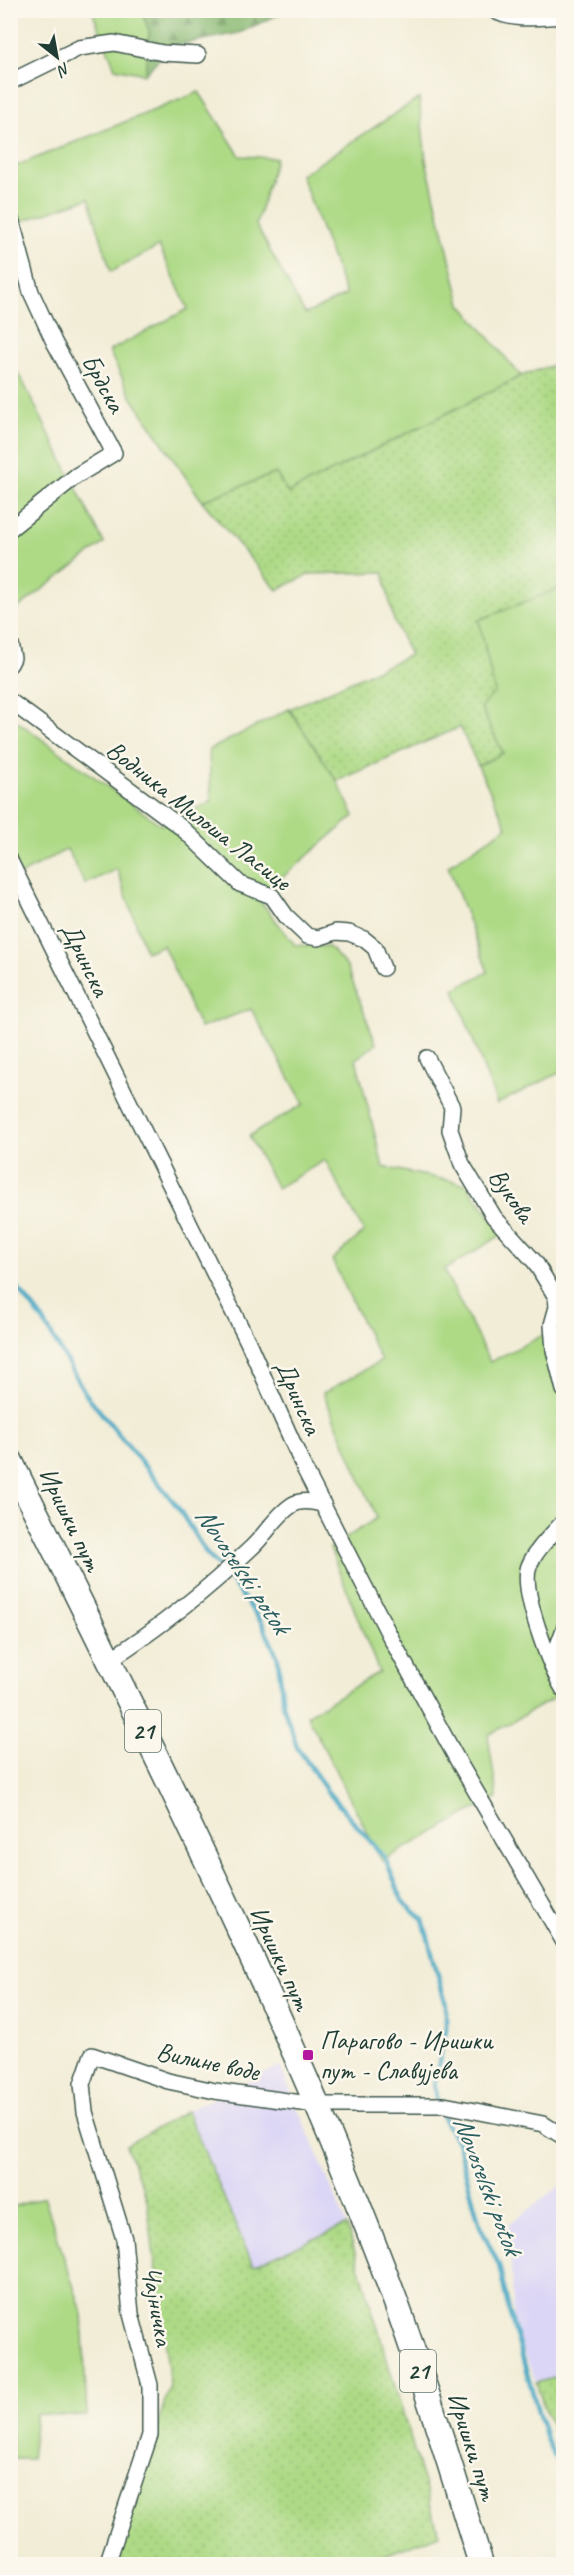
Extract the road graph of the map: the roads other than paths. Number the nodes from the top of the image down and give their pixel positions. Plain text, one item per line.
1 (493, 10) edge
2 (564, 16) edge
3 (198, 55) dead end
4 (10, 82) edge
5 (10, 215) edge
6 (10, 529) edge
7 (10, 644) edge
8 (10, 664) edge
9 (10, 701) edge
10 (10, 861) edge
11 (383, 968) dead end
12 (427, 1058) dead end
13 (564, 1390) edge
14 (10, 1460) edge
15 (305, 1470) junction
16 (293, 1504) junction
17 (323, 1504) junction
18 (564, 1521) edge
19 (564, 1629) edge
20 (109, 1660) junction
21 (553, 1671) junction
22 (564, 1690) edge
23 (564, 1942) edge
24 (92, 2055) joint
25 (316, 2105) junction
26 (564, 2137) edge
27 (107, 2565) edge
28 (481, 2565) edge

1 - 2 street
3 - 4 street
5 - 6 street, Брдска
7 - 8 street
9 - 11 street, Водника Милоша Ласице
10 - 15 street, Дринска
12 - 13 street, Вукова
14 - 20 main road, Иришки пут / 21
15 - 16 street
15 - 17 street, Дринска
16 - 17 street
16 - 20 street
17 - 23 street, Дринска
18 - 21 street
19 - 21 street
20 - 25 main road, Иришки пут / 21
21 - 22 street
24 - 25 street, Вилине воде
24 - 27 street, Чајничка
25 - 26 street, Вилине воде
25 - 28 main road, Иришки пут / 21

